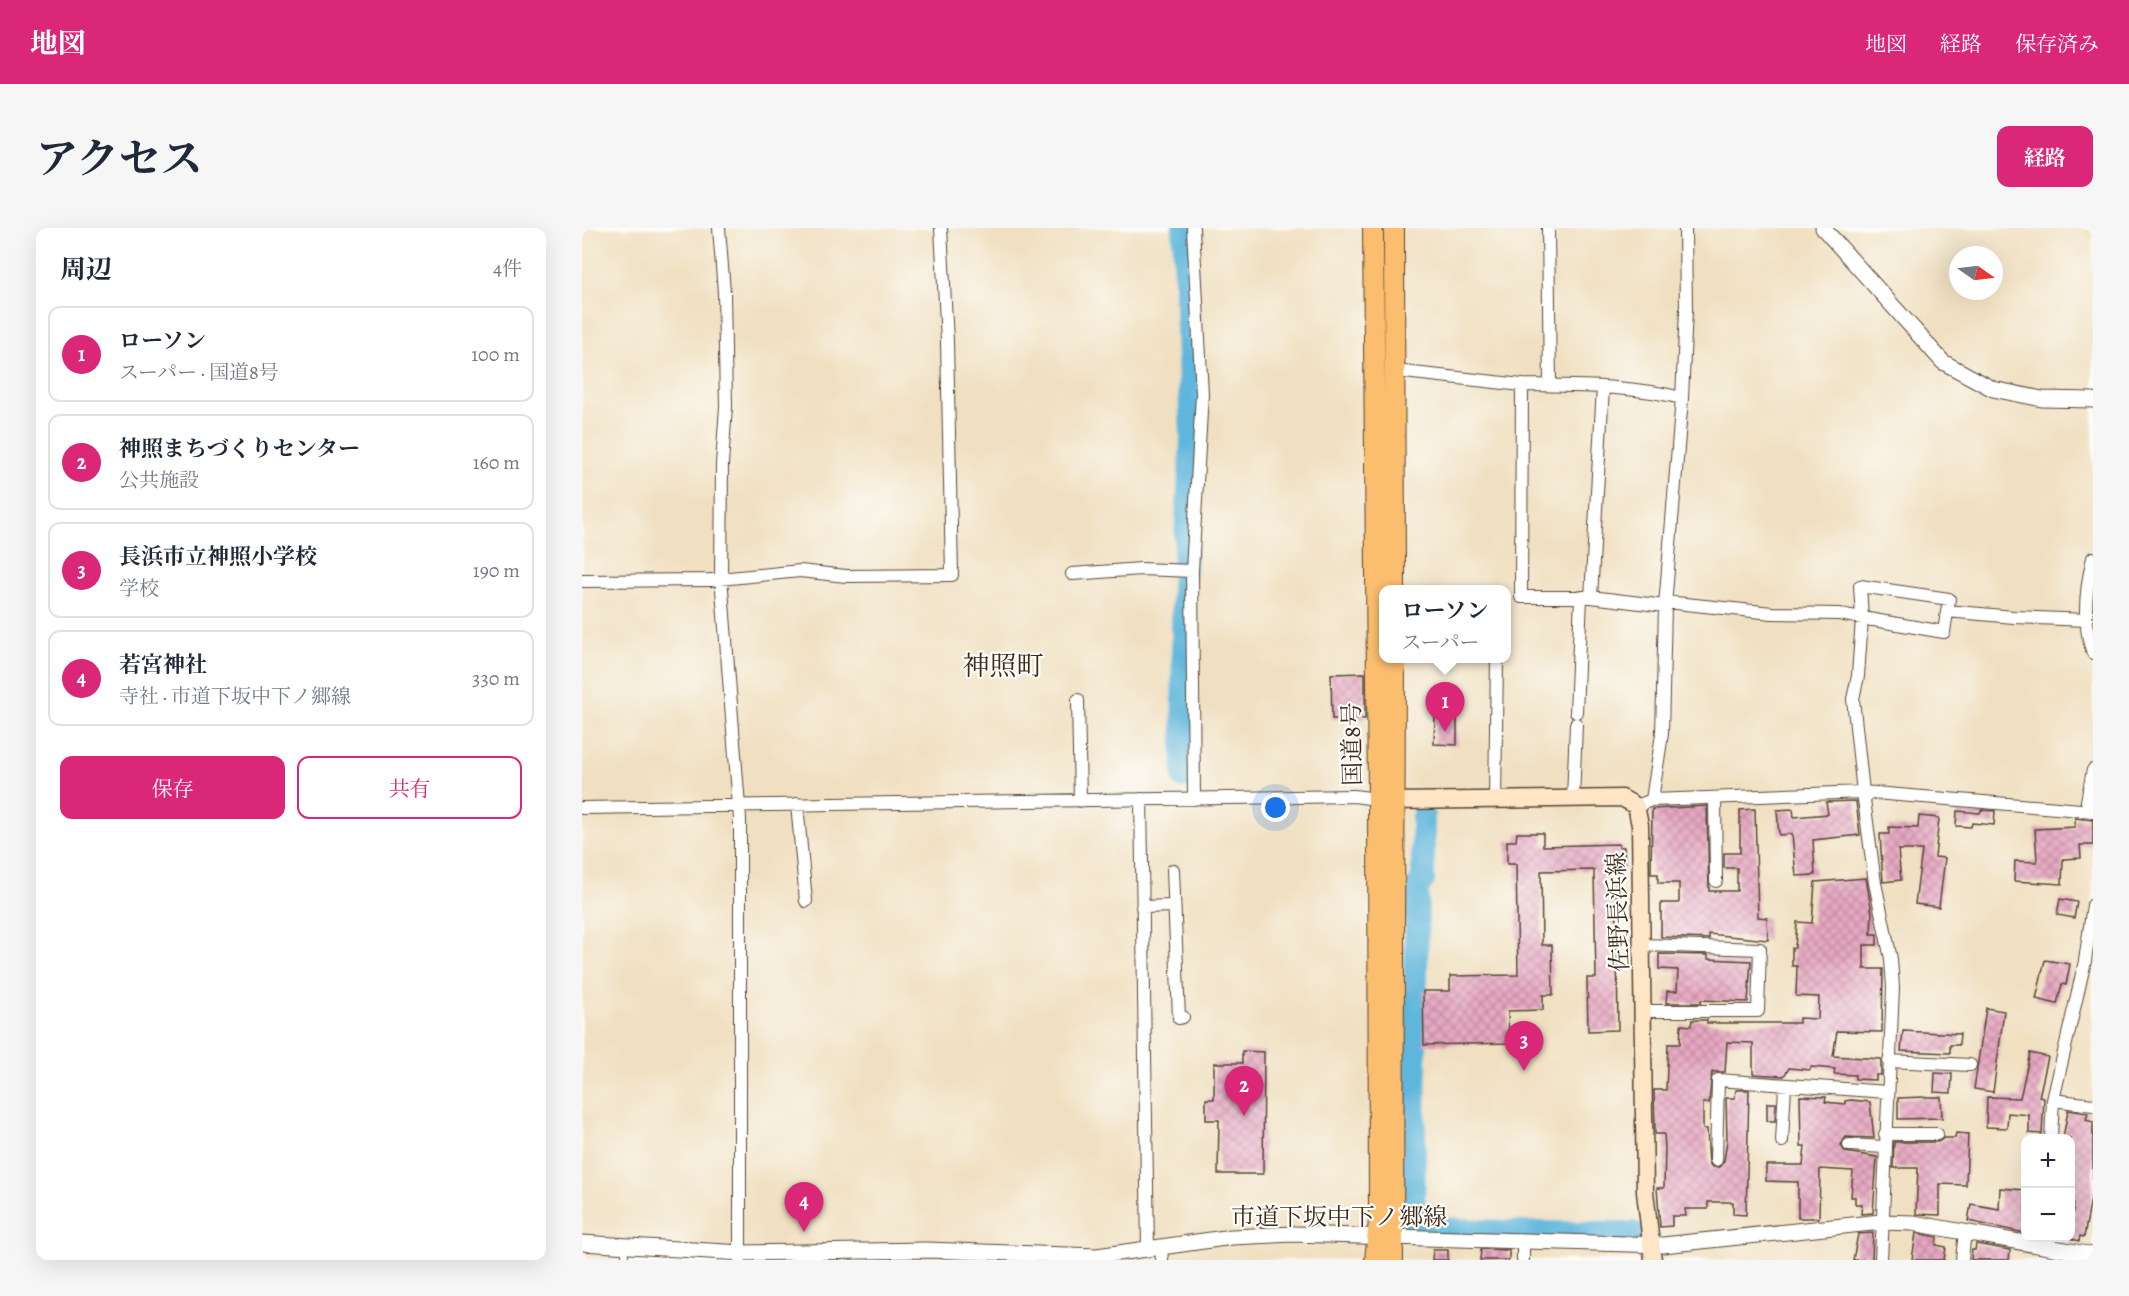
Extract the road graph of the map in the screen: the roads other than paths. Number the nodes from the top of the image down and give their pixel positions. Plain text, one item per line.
1 (718, 228) edge
2 (941, 228) edge
3 (1193, 228) edge
4 (1372, 228) edge
5 (1394, 228) edge
6 (1548, 228) edge
7 (1685, 228) edge
8 (1823, 228) edge
9 (1395, 370) junction
10 (1522, 385) junction
11 (1550, 386) junction
12 (1603, 387) junction
13 (1682, 398) junction
14 (2093, 400) edge
15 (2093, 558) edge
16 (1192, 572) junction
17 (1072, 574) dead end
18 (721, 577) junction
19 (582, 581) edge
20 (1381, 585) edge
21 (1395, 585) edge
22 (1586, 597) junction
23 (1665, 604) junction
24 (1947, 611) junction
25 (1862, 618) junction
26 (2087, 620) junction
27 (2093, 653) edge
28 (1383, 663) edge
29 (1395, 663) edge
30 (1497, 663) edge
31 (1078, 700) dead end
32 (2093, 770) edge
33 (1863, 792) junction
34 (1715, 798) junction
35 (1141, 799) junction
36 (1194, 799) junction
37 (1572, 799) junction
38 (1387, 800) junction
39 (1080, 801) junction
40 (1495, 801) junction
41 (1644, 803) junction
42 (737, 804) junction
43 (797, 804) junction
44 (582, 808) edge
45 (2093, 811) edge
46 (1173, 870) dead end
47 (1716, 881) dead end
48 (806, 902) dead end
49 (2093, 905) edge
50 (1174, 906) junction
51 (1142, 907) junction
52 (1643, 945) junction
53 (2089, 958) edge
54 (1645, 1011) junction
55 (1183, 1017) dead end
56 (1889, 1061) junction
57 (1970, 1065) dead end
58 (1785, 1086) junction
59 (1887, 1092) junction
60 (2053, 1100) junction
61 (2093, 1106) edge
62 (1885, 1134) junction
63 (1937, 1134) dead end
64 (2051, 1134) edge
65 (1782, 1141) dead end
66 (1849, 1145) dead end
67 (1885, 1147) junction
68 (1716, 1160) dead end
69 (1881, 1222) junction
70 (1965, 1231) junction
71 (1386, 1238) junction
72 (1523, 1242) junction
73 (582, 1243) edge
74 (2058, 1243) edge
75 (1157, 1252) edge
76 (1651, 1252) edge
77 (625, 1253) edge
78 (984, 1256) edge
79 (2086, 1256) edge
80 (740, 1257) edge
81 (1375, 1260) edge
82 (1393, 1260) edge
83 (1523, 1260) edge
84 (1881, 1260) edge
85 (1962, 1260) edge

1 - 18 street
2 - 18 street
3 - 16 street
4 - 20 highway, 国道8号
5 - 9 highway
6 - 11 street
7 - 13 street
8 - 14 street
9 - 10 street
9 - 21 highway
10 - 11 street
10 - 22 street
11 - 12 street
12 - 13 street
12 - 22 street
13 - 23 street
15 - 26 street
16 - 17 street
16 - 36 street
18 - 19 street
18 - 42 street
22 - 23 street
22 - 37 street
23 - 25 street
23 - 41 street
24 - 25 street
24 - 25 street
24 - 26 street
25 - 33 street
26 - 27 street
28 - 38 highway, 国道8号
29 - 38 highway, 国道8号
30 - 40 street
31 - 39 street
32 - 45 street
33 - 34 street
33 - 45 street
33 - 56 street
34 - 41 street
34 - 47 street
35 - 36 street
35 - 39 street
35 - 51 street
36 - 38 street
37 - 40 main road
37 - 41 main road
38 - 40 main road
38 - 71 highway, 国道8号
39 - 43 street
41 - 52 main road, 佐野長浜線
42 - 43 street
42 - 44 street
42 - 80 street
43 - 48 street
46 - 50 street
49 - 53 street
50 - 51 street
50 - 55 street
51 - 75 street
52 - 54 main road, 佐野長浜線
52 - 54 street
53 - 60 street
54 - 76 main road, 佐野長浜線
56 - 57 street
56 - 59 street
58 - 59 street
58 - 65 street
58 - 68 street
59 - 62 street
60 - 61 street
60 - 64 street
62 - 63 street
62 - 67 street
66 - 67 street
67 - 69 street
69 - 70 street, 市道下坂中下ノ郷線
69 - 76 street, 市道下坂中下ノ郷線
69 - 84 street
70 - 74 street, 市道下坂中下ノ郷線
70 - 85 street
71 - 72 street, 市道下坂中下ノ郷線
71 - 75 street, 市道下坂中下ノ郷線
71 - 81 highway, 国道8号
71 - 82 highway, 国道8号
72 - 76 street, 市道下坂中下ノ郷線
72 - 83 street
73 - 77 street, 市道下坂中下ノ郷線
74 - 79 street, 市道下坂中下ノ郷線
75 - 78 street, 市道下坂中下ノ郷線
77 - 80 street, 市道下坂中下ノ郷線
78 - 80 street, 市道下坂中下ノ郷線

